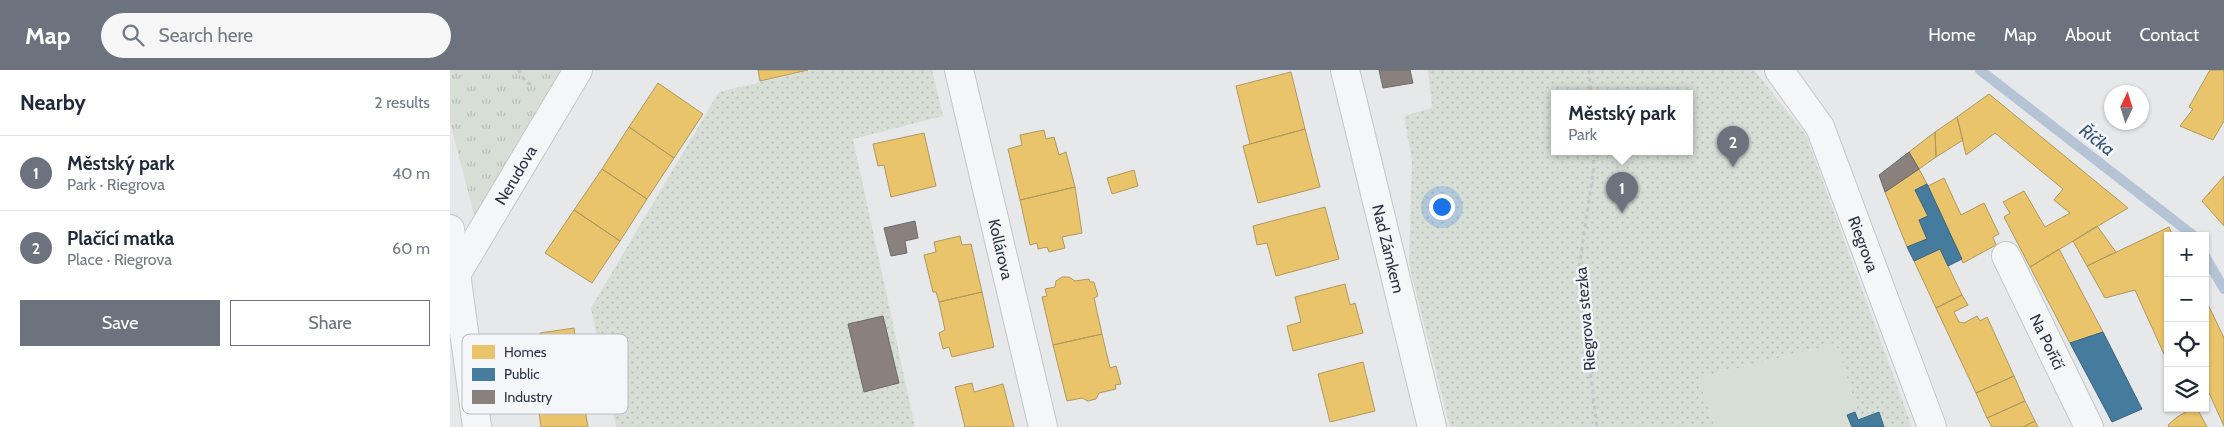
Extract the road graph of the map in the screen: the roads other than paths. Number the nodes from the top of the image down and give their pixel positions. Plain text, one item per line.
1 (578, 70) edge
2 (959, 70) edge
3 (1345, 70) edge
4 (1779, 70) edge
5 (450, 229) edge
6 (2006, 256) dead end
7 (454, 269) edge
8 (463, 334) edge
9 (475, 414) edge
10 (477, 427) edge
11 (1043, 427) edge
12 (1432, 427) edge
13 (1932, 427) edge
14 (2089, 427) edge

1 - 7 street, Nerudova
2 - 11 street, Kollárova
3 - 12 street, Nad Zámkem
4 - 13 street, Riegrova
5 - 7 street
6 - 14 street, Na Poříčí
7 - 8 street
9 - 10 street

